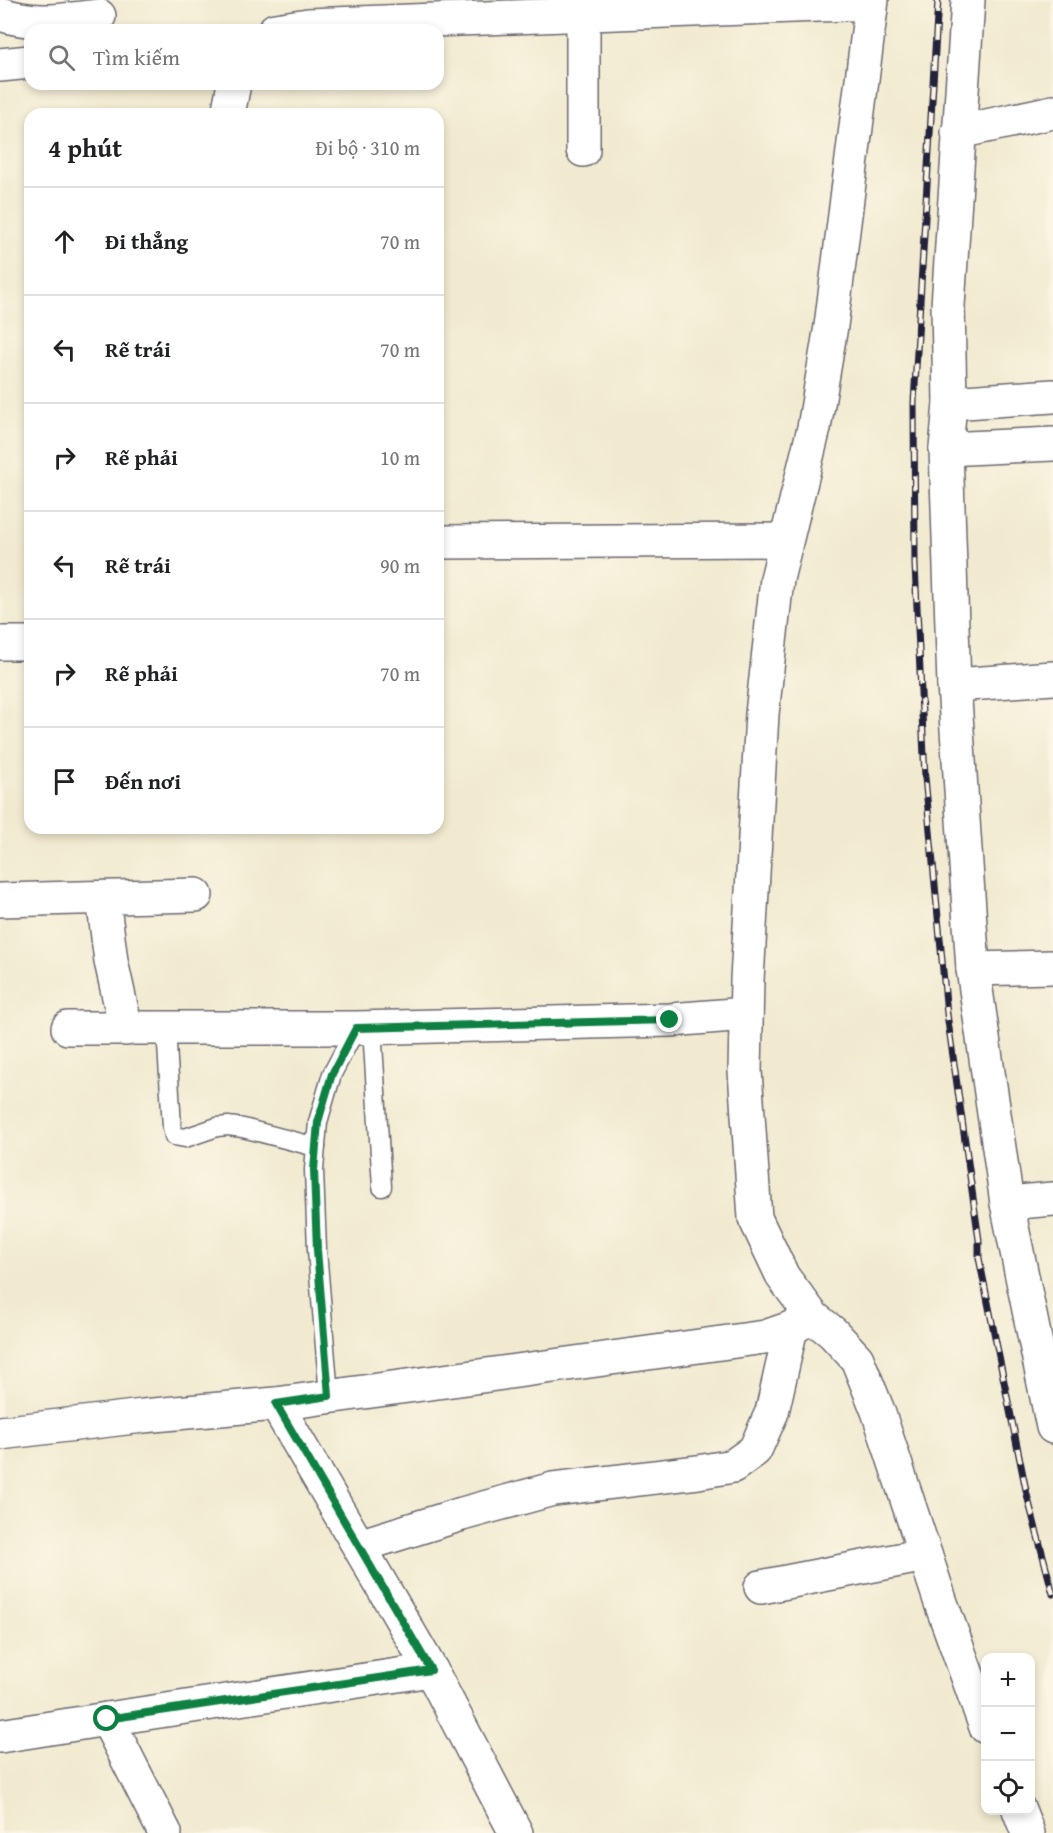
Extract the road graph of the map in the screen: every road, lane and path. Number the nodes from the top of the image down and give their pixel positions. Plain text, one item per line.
1 (968, 0) edge
2 (872, 2) edge
3 (0, 14) edge
4 (583, 14) junction
5 (99, 16) dead end
6 (333, 24) edge
7 (24, 63) edge
8 (0, 65) edge
9 (233, 90) edge
10 (229, 108) edge
11 (1053, 111) edge
12 (958, 132) junction
13 (583, 150) dead end
14 (1053, 396) edge
15 (950, 403) junction
16 (1053, 444) edge
17 (946, 449) junction
18 (786, 540) junction
19 (444, 542) edge
20 (0, 643) edge
21 (24, 643) edge
22 (1053, 678) edge
23 (954, 685) junction
24 (196, 895) dead end
25 (103, 897) junction
26 (0, 900) edge
27 (1053, 967) edge
28 (973, 969) junction
29 (746, 1014) junction
30 (166, 1028) junction
31 (364, 1028) junction
32 (68, 1029) dead end
33 (126, 1029) junction
34 (316, 1147) junction
35 (382, 1187) dead end
36 (1053, 1199) edge
37 (1007, 1203) junction
38 (802, 1323) junction
39 (329, 1396) junction
40 (276, 1404) junction
41 (1053, 1427) edge
42 (0, 1433) edge
43 (358, 1546) junction
44 (926, 1555) junction
45 (761, 1587) dead end
46 (431, 1670) junction
47 (981, 1713) edge
48 (107, 1719) junction
49 (0, 1736) edge
50 (1021, 1815) edge
51 (165, 1833) edge
52 (516, 1833) edge
53 (1028, 1833) edge

1 - 12 street
2 - 4 street
2 - 18 street
3 - 5 street
4 - 6 street
4 - 13 street
7 - 8 street
9 - 10 street
11 - 12 street
12 - 15 street
14 - 15 street
15 - 17 street
16 - 17 street
17 - 23 street
18 - 19 street
18 - 29 street
20 - 21 street
22 - 23 street
23 - 28 street
24 - 25 street
25 - 26 street
25 - 33 street
27 - 28 street
28 - 37 street
29 - 31 street
29 - 38 street
30 - 31 street
30 - 33 street
30 - 34 lane
31 - 34 lane
31 - 35 lane
32 - 33 street
34 - 39 lane
36 - 37 street
37 - 41 street
38 - 39 street
38 - 43 street
38 - 44 street
39 - 40 street
40 - 42 street
40 - 43 street
43 - 46 street
44 - 45 street
44 - 47 street
46 - 48 street
46 - 52 street
48 - 49 street
48 - 51 street
50 - 53 street

